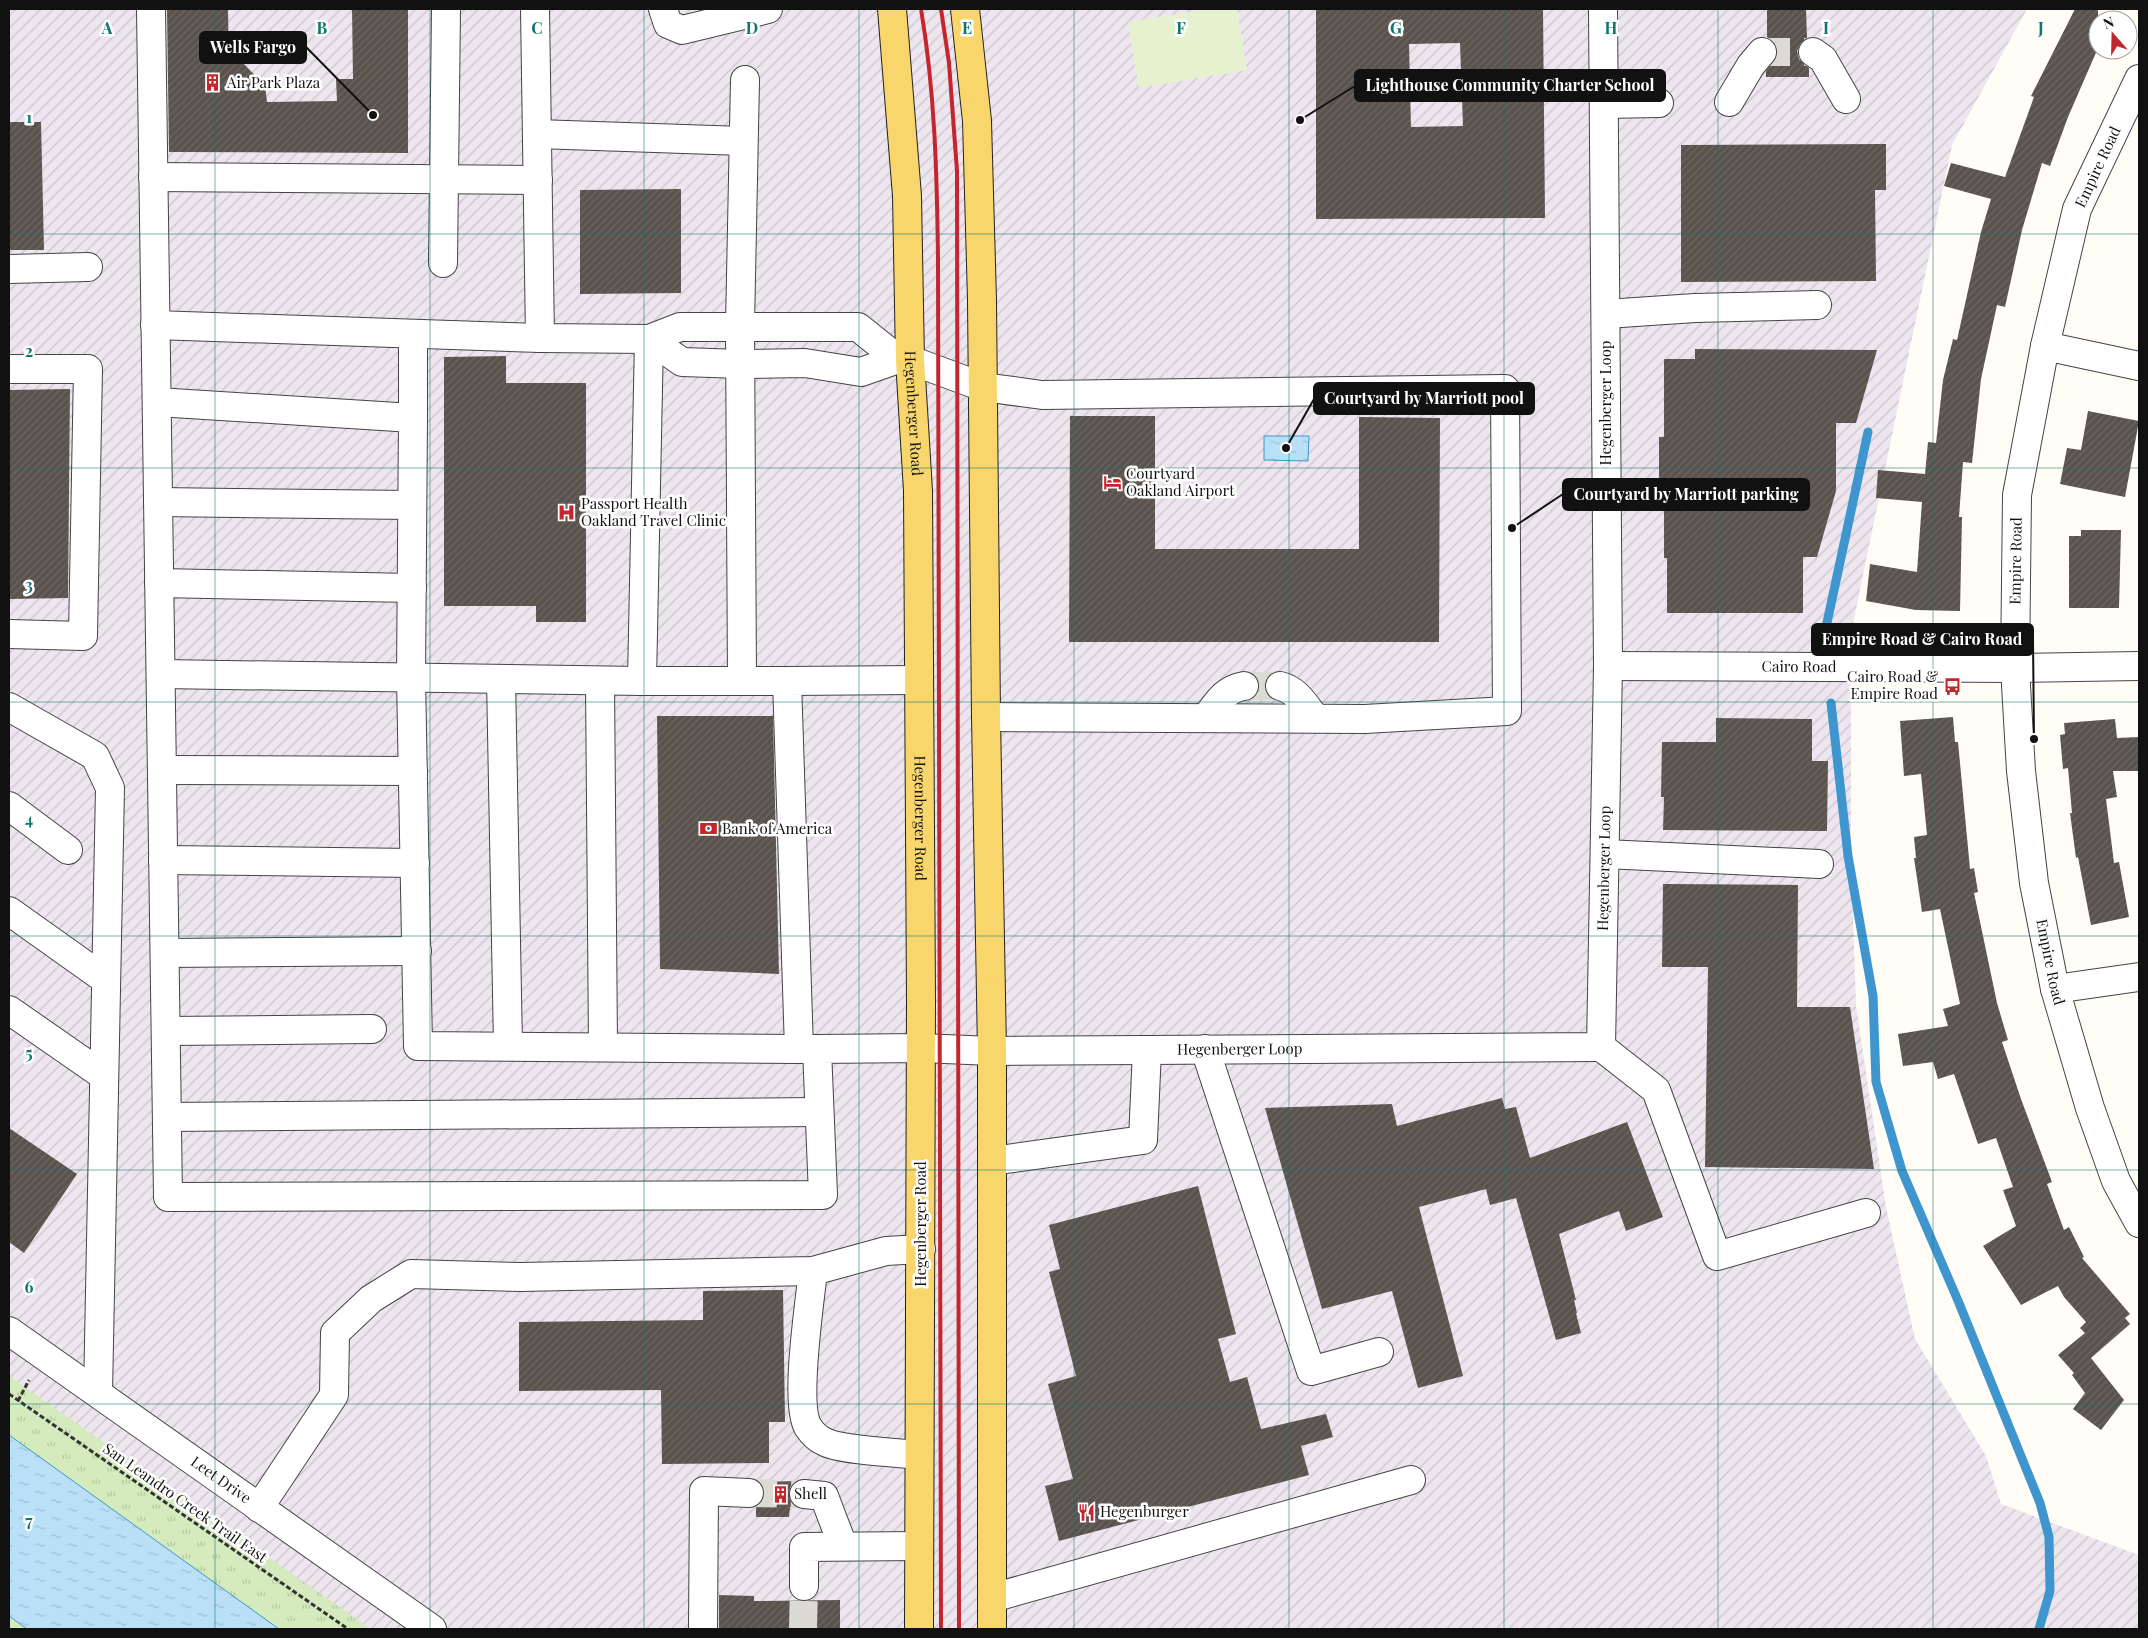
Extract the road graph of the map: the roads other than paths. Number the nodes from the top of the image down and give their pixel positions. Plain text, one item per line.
1 (151, 9) edge
2 (446, 9) edge
3 (535, 9) edge
4 (663, 9) edge
5 (768, 9) edge
6 (892, 9) edge
7 (965, 9) edge
8 (1603, 9) edge
9 (1762, 52) dead end
10 (1814, 52) dead end
11 (745, 80) dead end
12 (2139, 80) edge
13 (1846, 99) dead end
14 (1729, 102) dead end
15 (1659, 103) dead end
16 (1604, 104) junction
17 (537, 134) junction
18 (743, 141) junction
19 (153, 177) junction
20 (445, 179) junction
21 (538, 180) junction
22 (443, 263) dead end
23 (88, 268) dead end
24 (9, 269) edge
25 (1817, 305) dead end
26 (1606, 314) junction
27 (155, 325) junction
28 (740, 326) junction
29 (413, 334) junction
30 (540, 338) junction
31 (649, 338) junction
32 (2045, 346) junction
33 (904, 360) junction
34 (741, 364) junction
35 (2139, 366) edge
36 (9, 369) edge
37 (983, 388) junction
38 (157, 402) junction
39 (412, 418) junction
40 (158, 502) junction
41 (412, 505) junction
42 (159, 583) junction
43 (412, 588) junction
44 (9, 634) edge
45 (1608, 666) junction
46 (2139, 666) edge
47 (2015, 668) junction
48 (161, 674) junction
49 (411, 678) junction
50 (501, 679) junction
51 (919, 680) junction
52 (600, 681) junction
53 (742, 681) junction
54 (787, 681) junction
55 (642, 682) junction
56 (1244, 686) tunnel mouth
57 (1280, 686) tunnel mouth
58 (9, 706) edge
59 (986, 717) junction
60 (1206, 718) junction
61 (1315, 718) junction
62 (162, 770) junction
63 (413, 771) junction
64 (9, 806) edge
65 (68, 850) dead end
66 (1605, 854) junction
67 (163, 860) junction
68 (415, 863) junction
69 (1818, 864) dead end
70 (9, 911) edge
71 (416, 951) junction
72 (165, 953) junction
73 (2139, 977) edge
74 (106, 980) junction
75 (2055, 989) junction
76 (9, 1010) edge
77 (372, 1029) dead end
78 (166, 1031) junction
79 (508, 1046) junction
80 (603, 1047) junction
81 (1601, 1047) junction
82 (921, 1048) junction
83 (808, 1049) junction
84 (1205, 1049) junction
85 (1147, 1050) junction
86 (992, 1051) junction
87 (104, 1076) junction
88 (819, 1112) junction
89 (167, 1117) junction
90 (992, 1162) junction
91 (1866, 1213) dead end
92 (2139, 1224) edge
93 (921, 1249) junction
94 (813, 1271) junction
95 (9, 1331) edge
96 (1378, 1352) dead end
97 (98, 1394) junction
98 (920, 1455) junction
99 (1411, 1480) dead end
100 (749, 1493) tunnel mouth
101 (804, 1494) tunnel mouth
102 (259, 1508) junction
103 (843, 1546) junction
104 (919, 1546) junction
105 (804, 1586) tunnel mouth
106 (992, 1598) junction
107 (432, 1629) edge
108 (702, 1629) edge
109 (919, 1629) edge
110 (992, 1629) edge

1 - 19 street
2 - 20 street
3 - 17 street
4 - 5 street
6 - 33 main road, Hegenberger Road
7 - 37 main road
8 - 16 street, Hegenberger Loop
9 - 14 street
10 - 13 street
11 - 18 street
12 - 32 street, Empire Road
15 - 16 street
16 - 26 street, Hegenberger Loop
17 - 18 street
17 - 21 street
18 - 28 street
19 - 20 street
19 - 27 street
20 - 21 street
20 - 22 street
21 - 30 street
23 - 24 street
25 - 26 street
26 - 45 street, Hegenberger Loop
27 - 29 street
27 - 38 street
28 - 31 street
28 - 33 street
28 - 34 street
29 - 30 street
29 - 39 street
30 - 31 street
31 - 34 street
31 - 55 street
32 - 35 street
32 - 47 street, Empire Road
33 - 34 street
33 - 37 street
33 - 51 main road, Hegenberger Road
34 - 53 street
36 - 44 street
37 - 59 main road
37 - 61 street
38 - 39 street
38 - 40 street
39 - 41 street
40 - 41 street
40 - 42 street
41 - 43 street
42 - 43 street
42 - 48 street
43 - 49 street
45 - 47 street, Cairo Road
45 - 66 street, Hegenberger Loop
46 - 47 street, Cairo Road
47 - 75 street, Empire Road
48 - 49 street
48 - 62 street
49 - 50 street
49 - 63 street
50 - 52 street
50 - 79 street
51 - 54 street
51 - 82 main road, Hegenberger Road
52 - 55 street
52 - 80 street
53 - 54 street
53 - 55 street
54 - 83 street
56 - 60 street
57 - 61 street
58 - 74 street
59 - 60 street
59 - 86 main road
60 - 61 street
62 - 63 street
62 - 67 street
63 - 68 street
64 - 65 street
66 - 69 street
66 - 81 street, Hegenberger Loop
67 - 68 street
67 - 72 street
68 - 71 street
70 - 74 street
71 - 72 street
71 - 79 street, Hegenberger Loop
72 - 78 street
73 - 75 street
74 - 87 street
75 - 92 street, Empire Road
76 - 87 street
77 - 78 street
78 - 89 street
79 - 80 street, Hegenberger Loop
80 - 83 street, Hegenberger Loop
81 - 84 street, Hegenberger Loop
81 - 91 street
82 - 83 street, Hegenberger Loop
82 - 86 street, Hegenberger Loop
82 - 93 main road, Hegenberger Road
83 - 88 street
84 - 85 street, Hegenberger Loop
84 - 96 street
85 - 86 street, Hegenberger Loop
85 - 90 street
86 - 90 main road
87 - 97 street
88 - 89 street
88 - 89 street
90 - 106 main road
93 - 94 street
93 - 98 main road, Hegenberger Road
94 - 98 street
94 - 102 street
95 - 97 street, Leet Drive
97 - 102 street, Leet Drive
98 - 104 main road, Hegenberger Road
99 - 106 street
100 - 108 street
101 - 103 street
102 - 107 street, Leet Drive
103 - 104 street
103 - 105 street
104 - 109 main road, Hegenberger Road
106 - 110 main road

